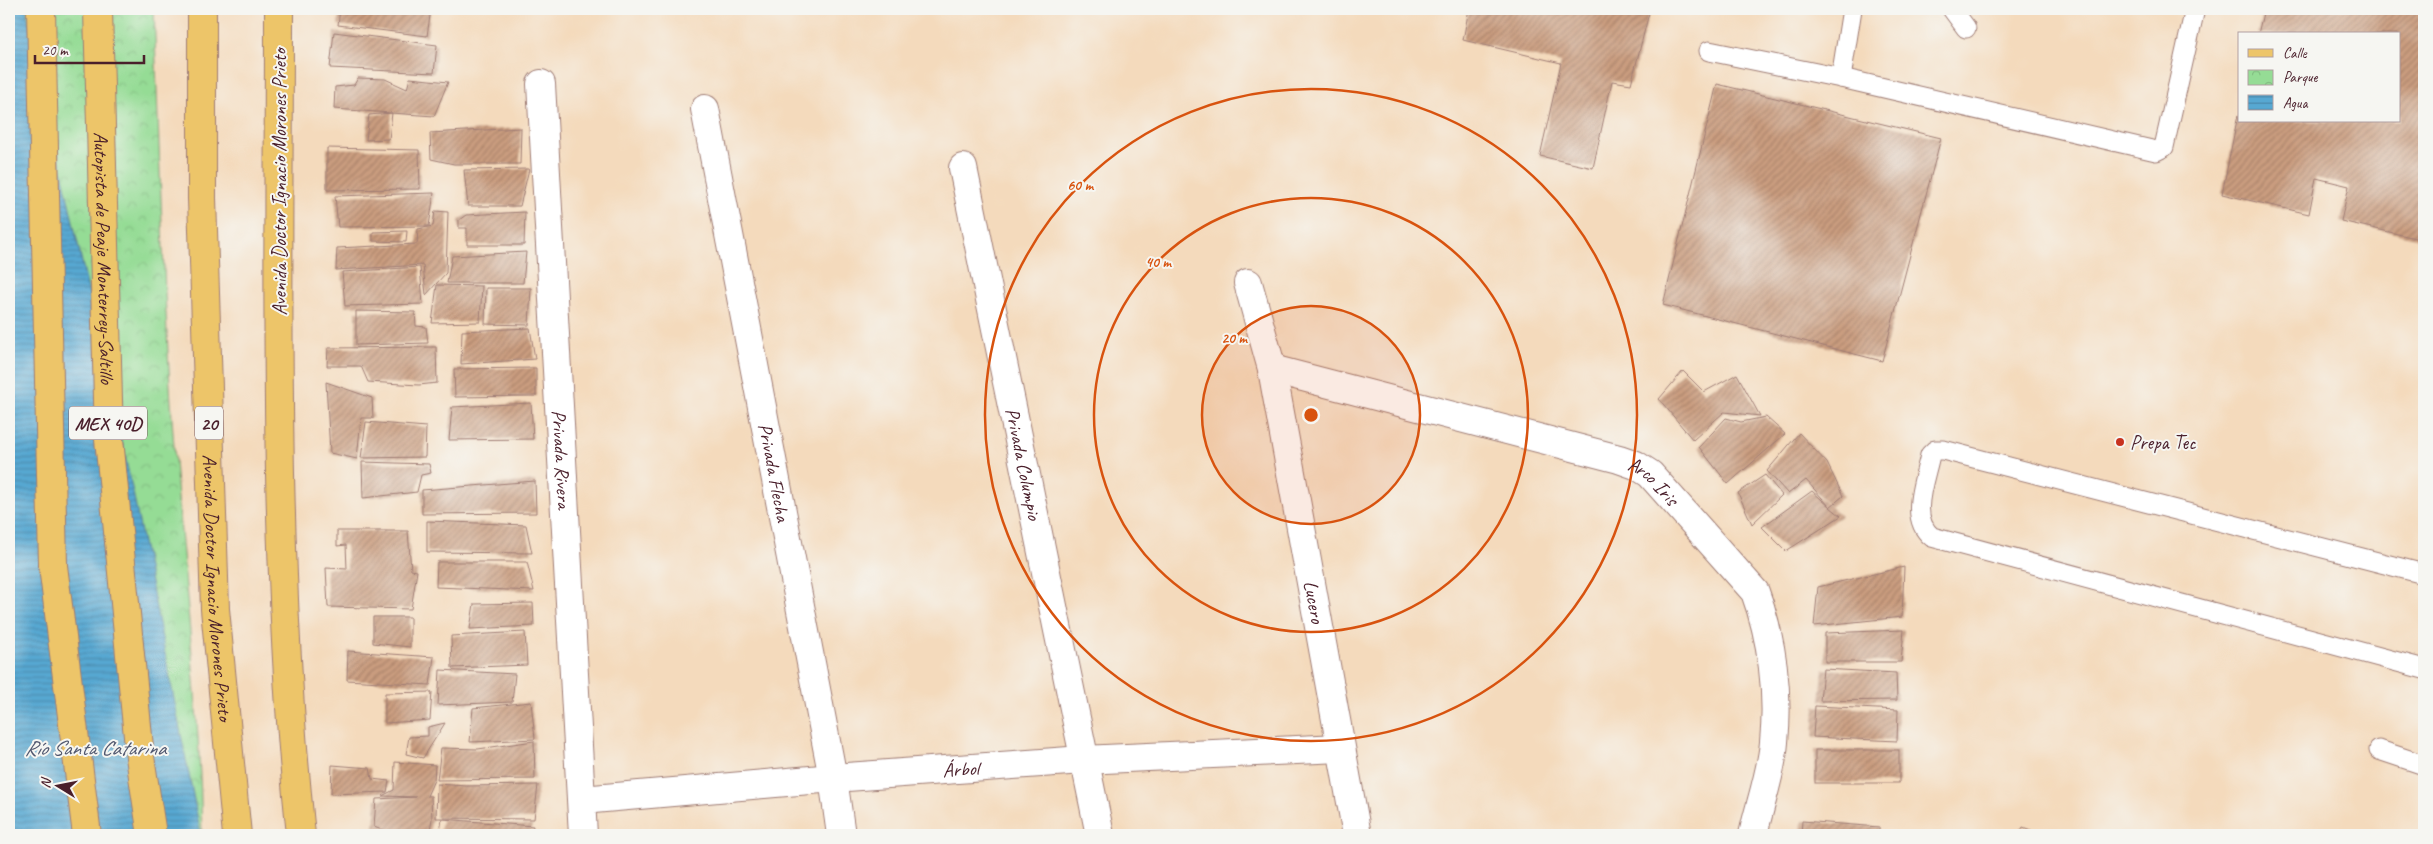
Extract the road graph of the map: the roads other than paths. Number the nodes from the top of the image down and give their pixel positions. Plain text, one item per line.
1 (41, 9) edge
2 (98, 9) edge
3 (202, 9) edge
4 (279, 9) edge
5 (1852, 9) edge
6 (1952, 9) edge
7 (2195, 9) edge
8 (1966, 28) dead end
9 (1709, 51) dead end
10 (1841, 78) junction
11 (540, 84) dead end
12 (705, 109) dead end
13 (963, 168) dead end
14 (1248, 282) dead end
15 (1272, 369) junction
16 (2424, 574) edge
17 (2424, 669) edge
18 (1340, 748) junction
19 (2378, 750) dead end
20 (1083, 760) junction
21 (2424, 765) edge
22 (833, 778) junction
23 (582, 800) junction
24 (87, 835) edge
25 (152, 835) edge
26 (237, 835) edge
27 (301, 835) edge
28 (583, 835) edge
29 (840, 835) edge
30 (1100, 835) edge
31 (1357, 835) edge
32 (1753, 835) edge

1 - 24 main road, MEX 40D
2 - 25 main road, Autopista de Peaje Monterrey-Saltillo / MEX 40D
3 - 26 main road, Avenida Doctor Ignacio Morones Prieto / 20
4 - 27 main road, Avenida Doctor Ignacio Morones Prieto
5 - 10 lane
6 - 8 lane
7 - 10 lane
9 - 10 lane
11 - 23 street, Privada Rivera
12 - 22 street, Privada Flecha
13 - 20 street, Privada Columpio
14 - 15 street, Lucero
15 - 18 street, Lucero
15 - 32 street, Arco Iris
16 - 17 lane
18 - 20 street, Árbol
18 - 31 street, Lucero
19 - 21 lane
20 - 22 street, Árbol
20 - 30 street, Privada Columpio
22 - 23 street, Árbol
22 - 29 street, Privada Flecha
23 - 28 street, Privada Rivera

